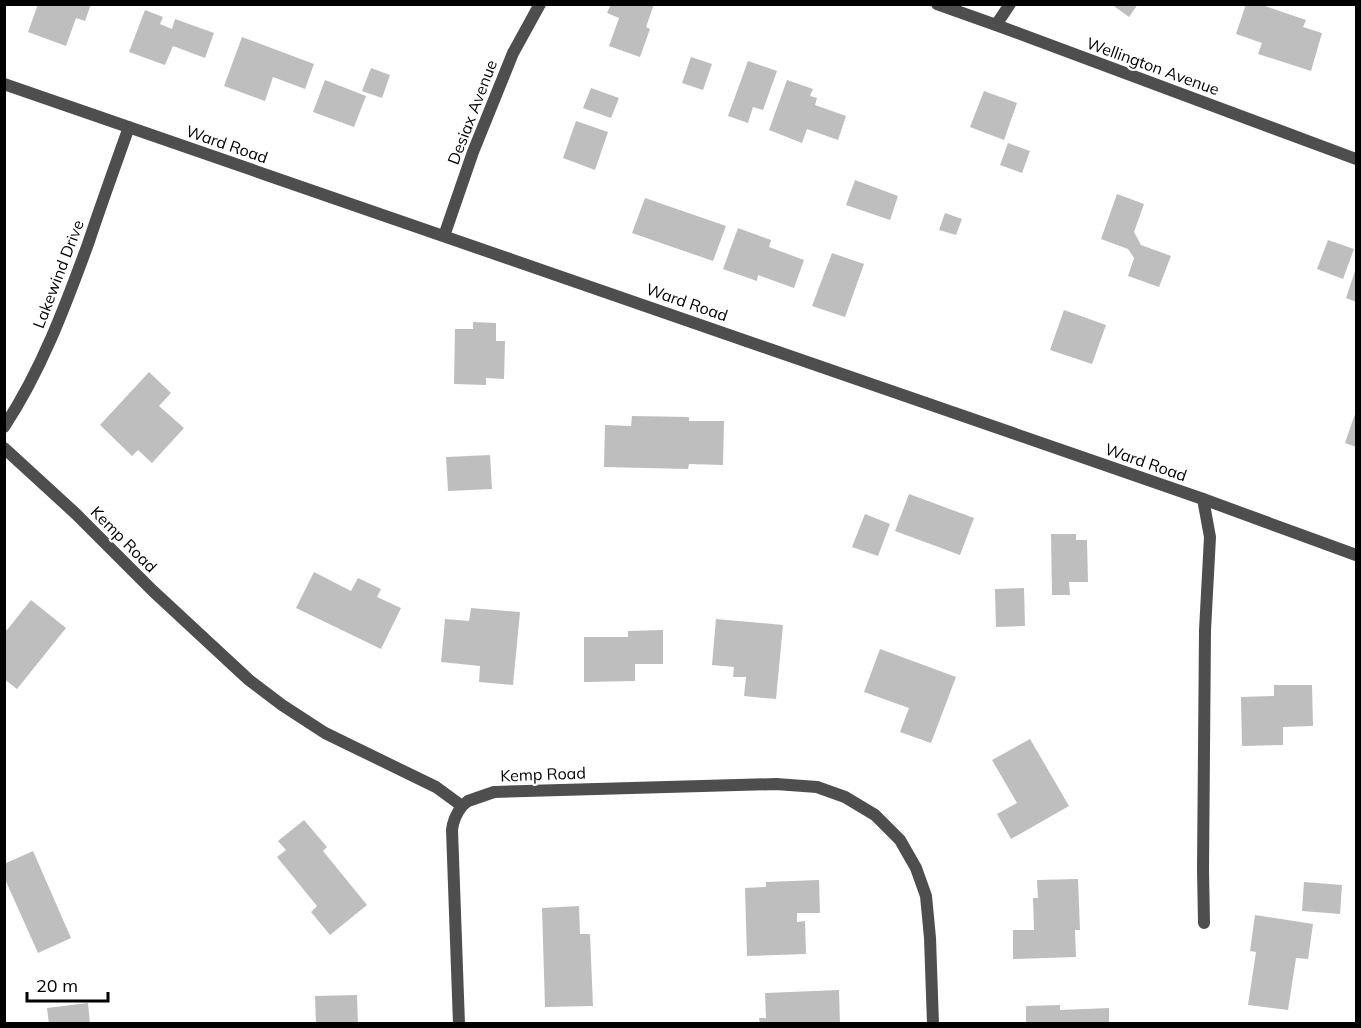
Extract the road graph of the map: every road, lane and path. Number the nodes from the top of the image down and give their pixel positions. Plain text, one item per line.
1 (540, 4) edge
2 (937, 4) edge
3 (1010, 4) edge
4 (996, 25) junction
5 (4, 84) edge
6 (129, 127) junction
7 (1356, 159) edge
8 (444, 236) junction
9 (4, 427) edge
10 (4, 448) edge
11 (1203, 499) junction
12 (1356, 555) edge
13 (462, 806) junction
14 (1204, 923) dead end
15 (459, 1023) edge
16 (933, 1023) edge

1 - 8 street, Desiax Avenue
2 - 4 street, Wellington Avenue
3 - 4 street
4 - 7 street, Wellington Avenue
5 - 6 street, Ward Road
6 - 8 street, Ward Road
6 - 9 street, Lakewind Drive
8 - 11 street, Ward Road
10 - 13 street, Kemp Road
11 - 12 street, Ward Road
11 - 14 street
13 - 15 street
13 - 16 street, Kemp Road

